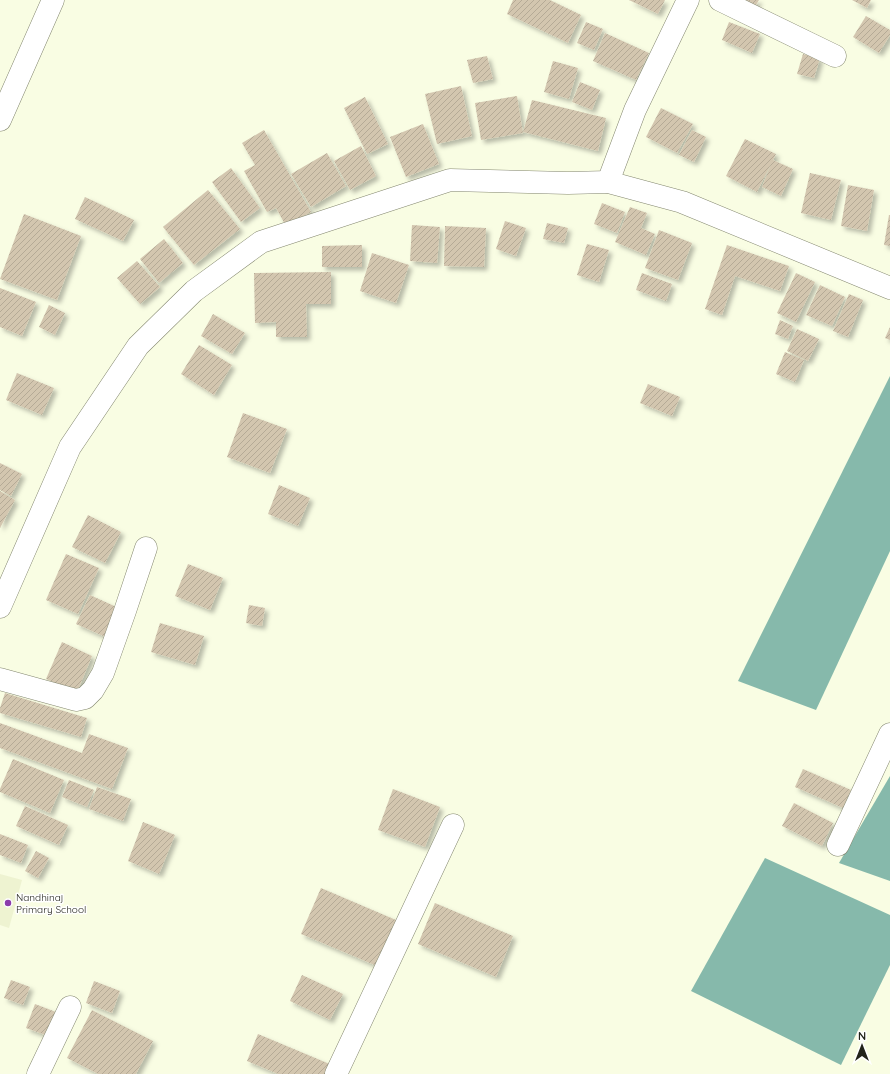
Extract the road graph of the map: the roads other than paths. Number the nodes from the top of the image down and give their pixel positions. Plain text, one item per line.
1 (53, 0) edge
2 (688, 0) edge
3 (720, 0) edge
4 (835, 56) dead end
5 (2, 110) edge
6 (608, 182) junction
7 (890, 288) edge
8 (146, 548) dead end
9 (0, 607) edge
10 (0, 679) edge
11 (890, 734) edge
12 (454, 825) dead end
13 (838, 845) dead end
14 (70, 1007) dead end
15 (38, 1074) edge
16 (336, 1074) edge

1 - 5 street
2 - 6 street
3 - 4 street
6 - 7 street
6 - 9 street
8 - 10 street
11 - 13 street
12 - 16 street
14 - 15 street

